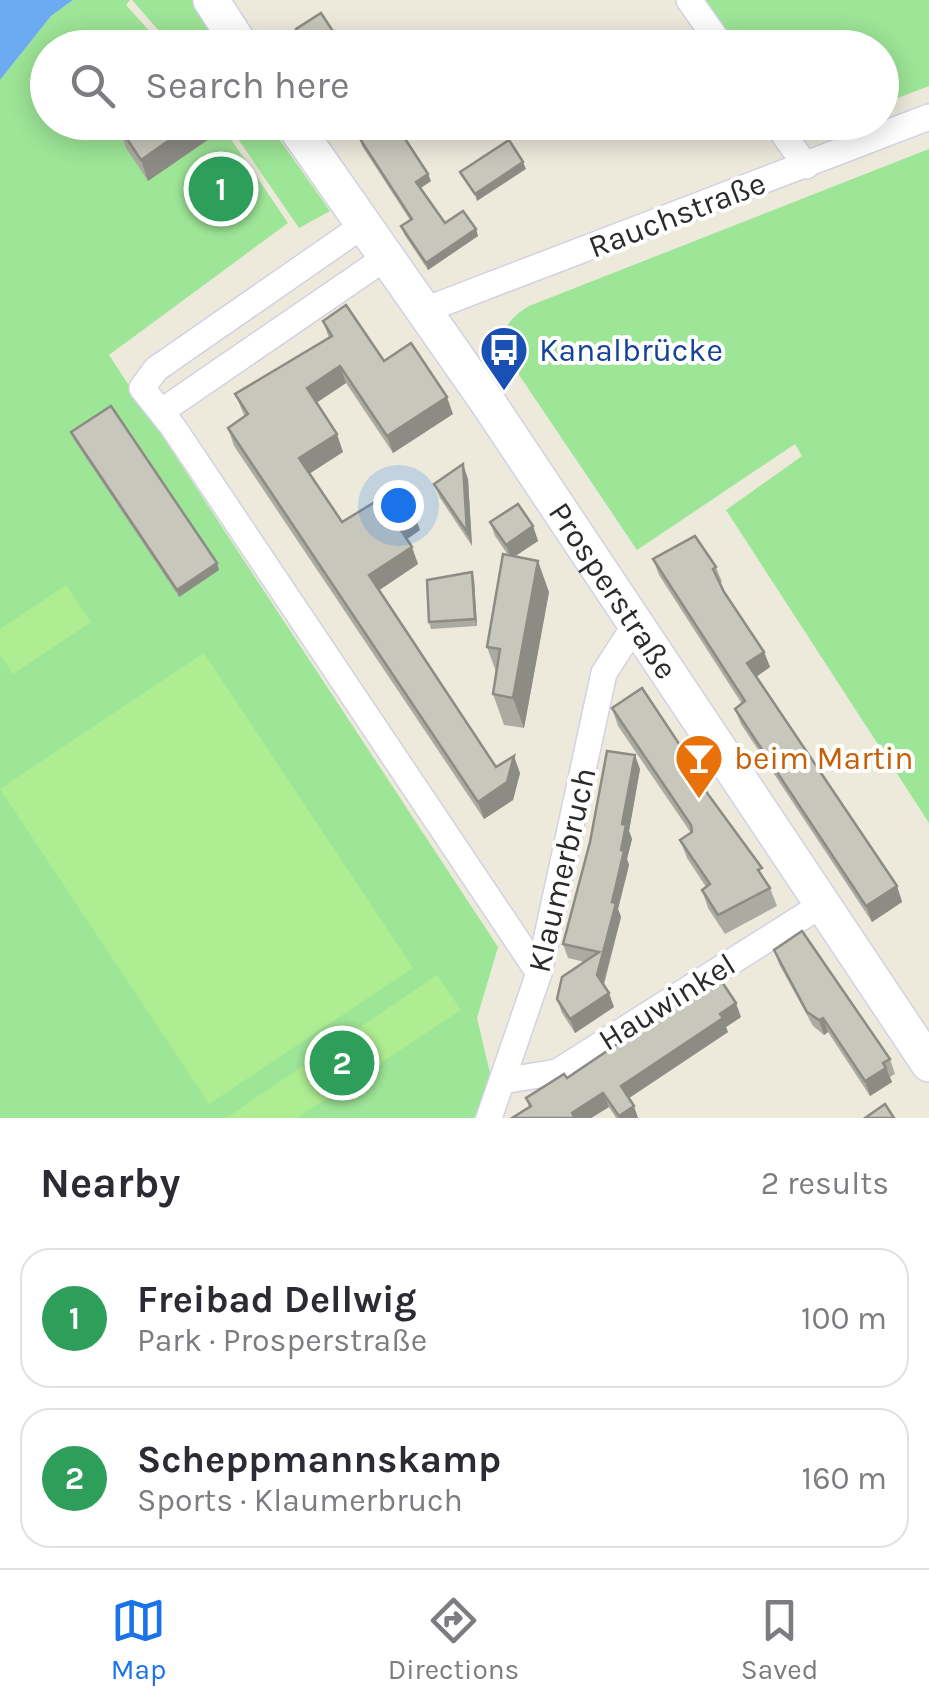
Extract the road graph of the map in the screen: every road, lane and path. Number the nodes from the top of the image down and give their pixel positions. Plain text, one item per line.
1 (211, 0) edge
2 (689, 0) edge
3 (230, 30) edge
4 (710, 30) edge
5 (929, 117) edge
6 (899, 129) edge
7 (305, 140) edge
8 (788, 140) edge
9 (871, 140) edge
10 (806, 166) junction
11 (365, 224) junction
12 (388, 256) junction
13 (425, 310) junction
14 (162, 411) junction
15 (635, 625) junction
16 (823, 904) junction
17 (539, 973) junction
18 (929, 1064) edge
19 (504, 1082) junction
20 (489, 1118) edge

1 - 3 main road
2 - 4 street
5 - 6 street, Rauchstraße
7 - 11 main road, Prosperstraße
8 - 10 street
9 - 10 street, Rauchstraße
10 - 13 street, Rauchstraße
11 - 12 main road, Prosperstraße
11 - 14 street
12 - 13 main road, Prosperstraße
12 - 14 street
13 - 15 main road, Prosperstraße
14 - 17 street
15 - 16 main road, Prosperstraße
15 - 17 street, Klaumerbruch
16 - 18 main road, Prosperstraße
16 - 19 street, Hauwinkel
17 - 19 street, Klaumerbruch
19 - 20 street, Klaumerbruch

